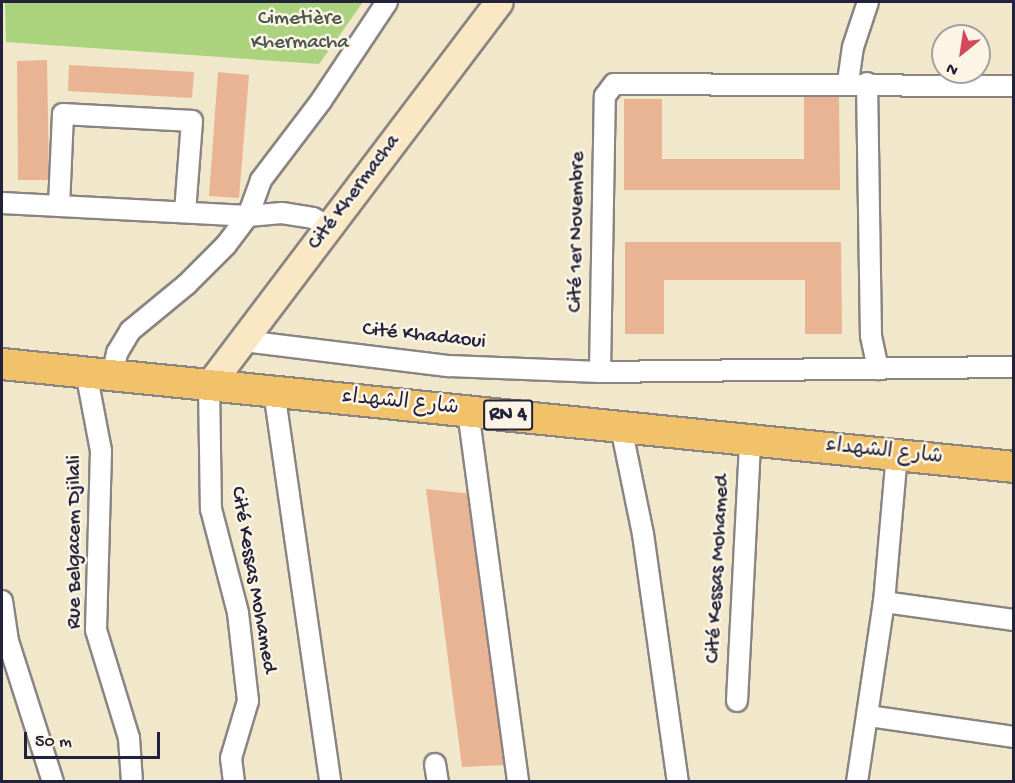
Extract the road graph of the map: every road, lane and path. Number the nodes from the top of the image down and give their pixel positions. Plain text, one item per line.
1 (387, 2) edge
2 (500, 2) edge
3 (868, 2) edge
4 (857, 83) junction
5 (1014, 86) edge
6 (2, 203) edge
7 (59, 206) junction
8 (185, 212) junction
9 (248, 216) junction
10 (329, 227) junction
11 (244, 341) junction
12 (2, 364) edge
13 (1014, 367) edge
14 (878, 369) junction
15 (600, 372) junction
16 (99, 374) junction
17 (209, 385) junction
18 (274, 391) junction
19 (468, 411) junction
20 (621, 427) junction
21 (750, 440) junction
22 (897, 454) junction
23 (1014, 467) edge
24 (2, 601) edge
25 (884, 602) junction
26 (1014, 620) edge
27 (737, 701) dead end
28 (869, 716) junction
29 (1014, 737) edge
30 (53, 782) edge
31 (132, 782) edge
32 (234, 782) edge
33 (330, 782) edge
34 (518, 782) edge
35 (678, 782) edge
36 (857, 782) edge

1 - 9 street
2 - 10 street, Cité Khermacha
3 - 4 street
4 - 5 street, Cité 1er Novembre
4 - 14 street
4 - 15 street, Cité 1er Novembre
6 - 7 street
7 - 8 street
7 - 8 street
8 - 9 street
9 - 10 street
9 - 16 street
10 - 11 street, Cité Khermacha
11 - 15 street, Cité Khadaoui
11 - 17 street, Cité Khermacha
12 - 16 main road, شارع الشهداء / RN 4
13 - 14 street
14 - 15 street
16 - 17 main road, شارع الشهداء / RN 4
16 - 31 street, Rue Belgacem Djilali
17 - 18 main road, شارع الشهداء / RN 4
17 - 32 street, Cité Kessas Mohamed
18 - 19 main road, شارع الشهداء / RN 4
18 - 33 street
19 - 20 main road, شارع الشهداء / RN 4
19 - 34 street
20 - 21 main road, شارع الشهداء / RN 4
20 - 35 street
21 - 22 main road, شارع الشهداء / RN 4
21 - 27 street, Cité Kessas Mohamed
22 - 23 main road, شارع الشهداء / RN 4
22 - 25 street
24 - 30 street
25 - 26 street
25 - 28 street
28 - 29 street
28 - 36 street

